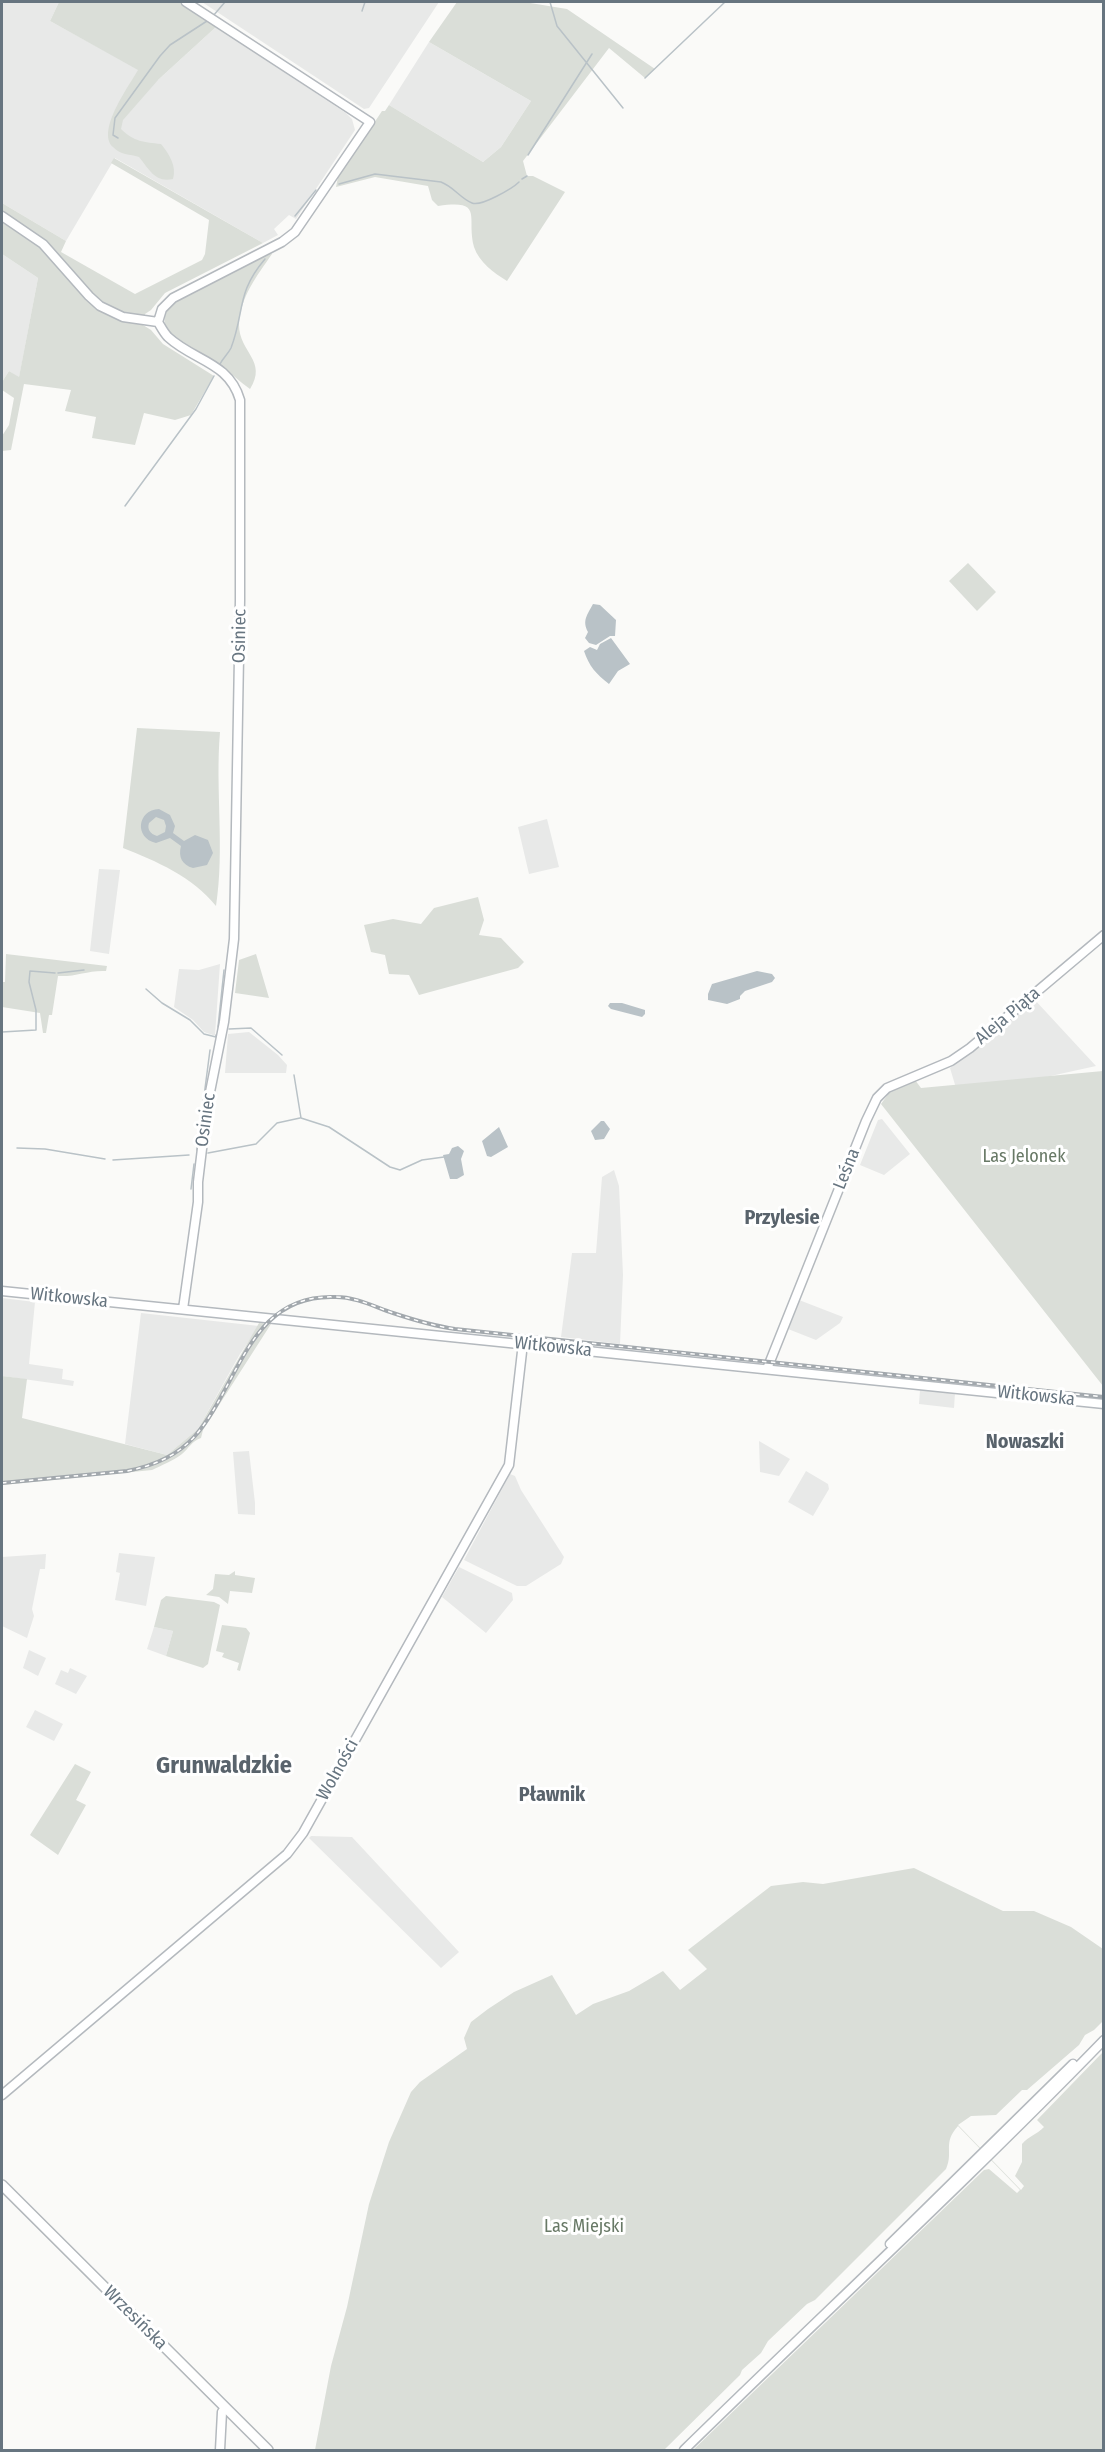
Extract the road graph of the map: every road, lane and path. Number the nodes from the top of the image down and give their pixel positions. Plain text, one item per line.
1 (186, 2) edge
2 (359, 116) junction
3 (364, 132) junction
4 (2, 216) edge
5 (158, 322) junction
6 (1104, 935) edge
7 (903, 1080) joint
8 (2, 1291) edge
9 (180, 1309) junction
10 (523, 1343) junction
11 (766, 1369) junction
12 (1104, 1404) edge
13 (1104, 2038) edge
14 (2, 2095) edge
15 (2, 2185) edge
16 (225, 2408) junction
17 (220, 2451) edge
18 (268, 2451) edge
19 (684, 2451) edge

1 - 2 street
2 - 3 street
2 - 3 street
3 - 5 street
4 - 5 street
5 - 9 street, Osiniec
6 - 7 street, Aleja Piąta
7 - 11 street, Leśna
8 - 9 street, Witkowska
9 - 10 street, Witkowska
10 - 11 street, Witkowska
10 - 14 street, Wolności
11 - 12 street, Witkowska
13 - 19 street
15 - 16 main road, Wrzesińska
16 - 17 street
16 - 18 main road, Wrzesińska

